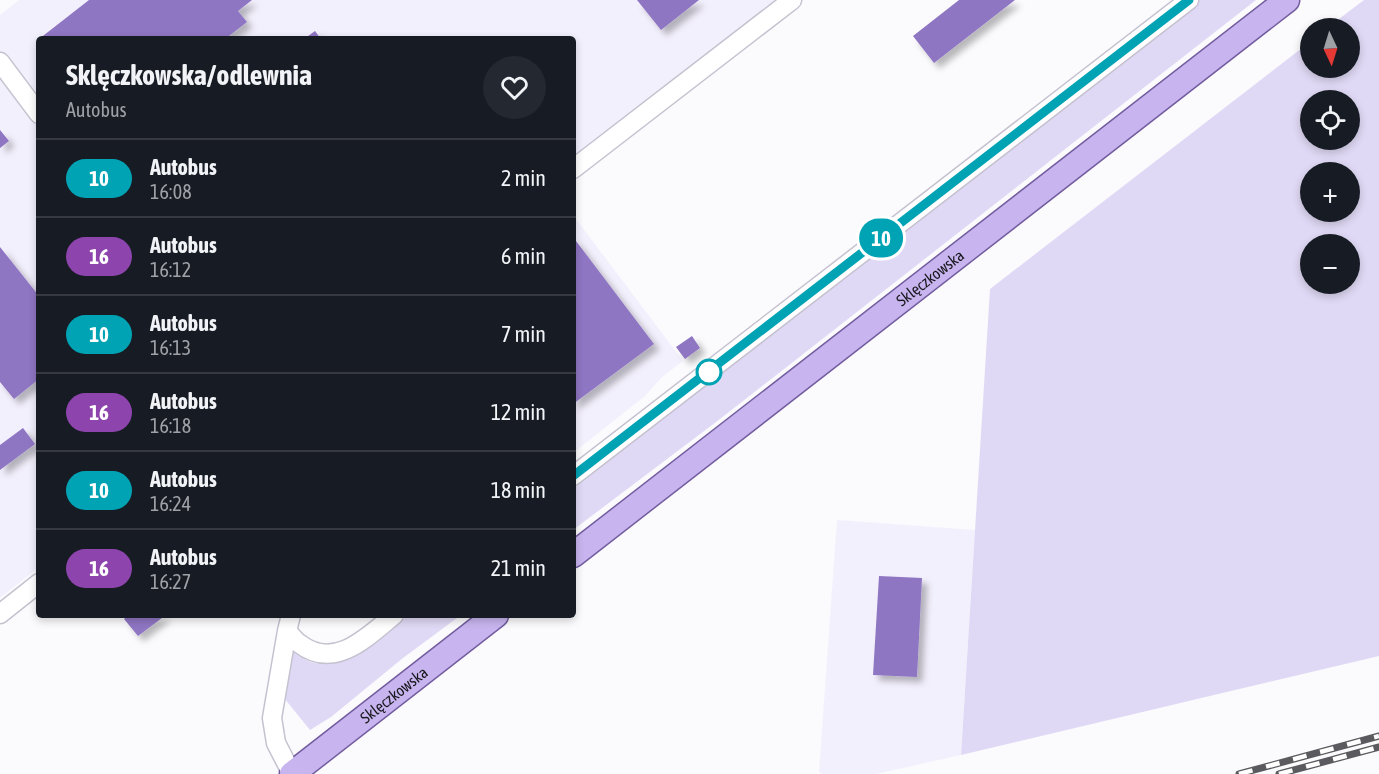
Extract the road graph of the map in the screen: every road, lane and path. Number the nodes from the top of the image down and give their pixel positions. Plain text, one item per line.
1 (792, 0) edge
2 (1189, 0) edge
3 (1287, 0) edge
4 (0, 62) edge
5 (36, 110) edge
6 (576, 167) edge
7 (576, 474) edge
8 (576, 553) edge
9 (36, 585) edge
10 (0, 614) edge
11 (390, 618) edge
12 (492, 618) edge
13 (289, 623) edge
14 (292, 774) edge

1 - 6 street
2 - 7 street
3 - 8 main road, Sklęczkowska
4 - 5 street
9 - 10 street
11 - 13 street
12 - 14 main road, Sklęczkowska
13 - 14 street

